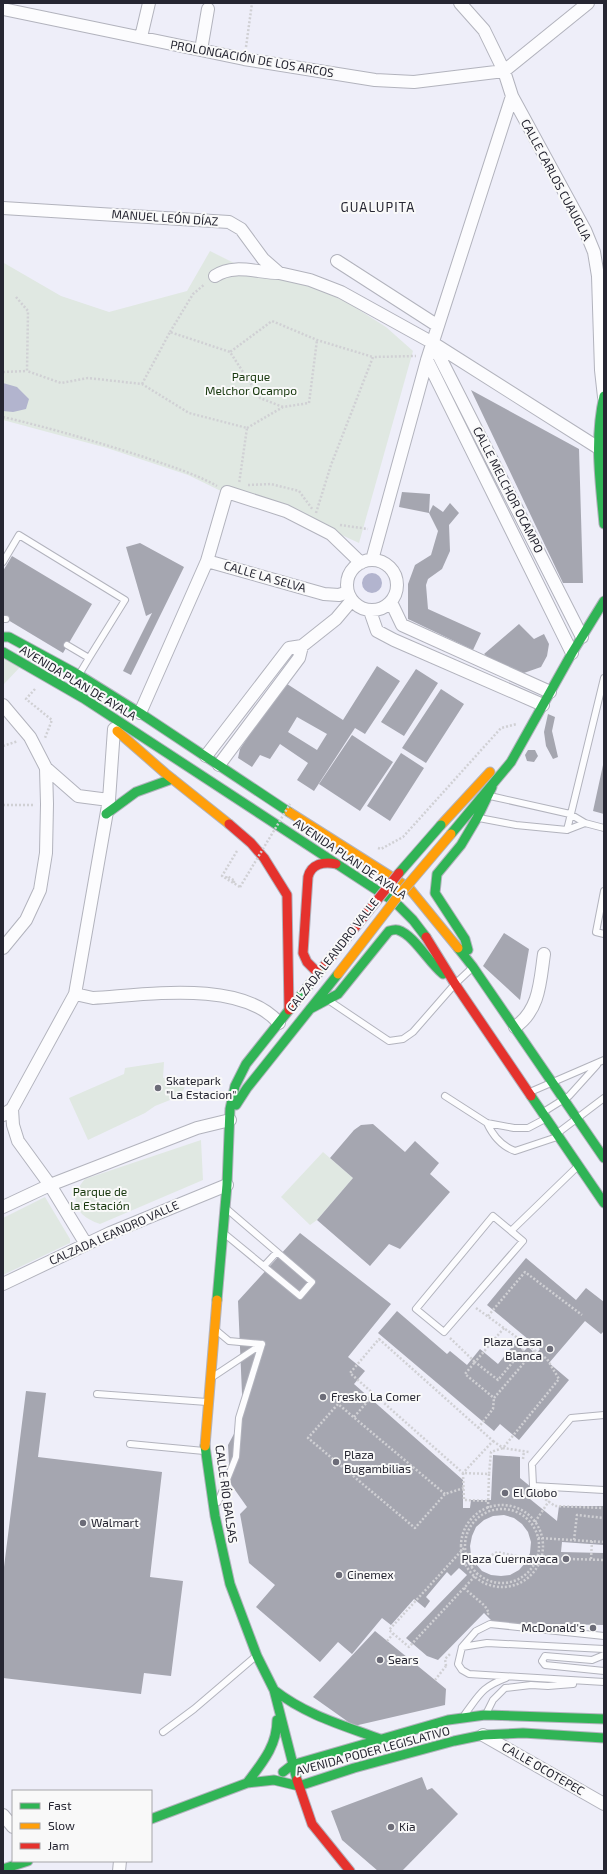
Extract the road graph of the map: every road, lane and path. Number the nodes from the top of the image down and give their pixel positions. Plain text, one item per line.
1 (149, 3) edge
2 (252, 3) edge
3 (460, 3) edge
4 (588, 3) edge
5 (11, 8) edge
6 (208, 9) dead end
7 (141, 38) junction
8 (200, 50) junction
9 (244, 59) junction
10 (504, 71) junction
11 (512, 96) junction
12 (3, 208) edge
13 (337, 261) dead end
14 (279, 273) junction
15 (215, 276) joint
16 (16, 297) dead end
17 (438, 326) junction
18 (170, 332) junction
19 (317, 340) junction
20 (433, 343) junction
21 (230, 352) junction
22 (373, 357) junction
23 (428, 358) junction
24 (27, 371) junction
25 (3, 372) edge
26 (142, 384) junction
27 (604, 397) edge
28 (283, 407) junction
29 (3, 417) edge
30 (601, 422) edge
31 (247, 428) junction
32 (597, 447) junction
33 (227, 492) junction
34 (316, 513) junction
35 (322, 517) dead end
36 (604, 524) edge
37 (335, 525) dead end
38 (380, 530) junction
39 (207, 561) junction
40 (3, 562) edge
41 (366, 562) junction
42 (348, 577) junction
43 (324, 594) junction
44 (350, 596) junction
45 (604, 601) edge
46 (391, 602) junction
47 (370, 611) junction
48 (3, 636) edge
49 (582, 637) junction
50 (67, 645) dead end
51 (302, 646) junction
52 (3, 652) edge
53 (572, 653) junction
54 (89, 658) junction
55 (604, 678) edge
56 (74, 682) junction
57 (38, 685) dead end
58 (550, 692) junction
59 (83, 698) junction
60 (3, 705) edge
61 (543, 705) junction
62 (140, 713) junction
63 (536, 719) junction
64 (114, 729) junction
65 (528, 734) junction
66 (39, 754) junction
67 (206, 756) junction
68 (219, 765) junction
69 (46, 768) junction
70 (172, 779) junction
71 (213, 781) junction
72 (490, 791) junction
73 (109, 800) junction
74 (290, 804) dead end
75 (106, 814) junction
76 (570, 814) junction
77 (477, 818) junction
78 (230, 822) junction
79 (275, 823) junction
80 (585, 823) junction
81 (246, 824) dead end
82 (261, 824) dead end
83 (604, 828) edge
84 (567, 830) junction
85 (246, 837) junction
86 (403, 837) dead end
87 (336, 864) junction
88 (604, 891) edge
89 (604, 934) edge
90 (3, 948) edge
91 (544, 954) dead end
92 (473, 967) junction
93 (321, 970) junction
94 (455, 984) junction
95 (75, 994) junction
96 (477, 999) dead end
97 (329, 1000) junction
98 (310, 1009) junction
99 (289, 1010) junction
100 (499, 1022) dead end
101 (279, 1023) junction
102 (515, 1027) junction
103 (601, 1062) edge
104 (551, 1082) junction
105 (529, 1093) junction
106 (445, 1096) dead end
107 (604, 1098) edge
108 (564, 1099) junction
109 (7, 1112) edge
110 (543, 1116) junction
111 (577, 1118) junction
112 (230, 1120) junction
113 (487, 1122) junction
114 (557, 1135) junction
115 (604, 1158) edge
116 (578, 1166) junction
117 (50, 1185) junction
118 (227, 1185) junction
119 (604, 1203) edge
120 (3, 1207) edge
121 (225, 1208) junction
122 (511, 1231) junction
123 (223, 1233) junction
124 (86, 1244) junction
125 (276, 1252) junction
126 (264, 1266) junction
127 (3, 1284) edge
128 (469, 1303) junction
129 (582, 1315) dead end
130 (488, 1316) junction
131 (504, 1328) junction
132 (215, 1329) junction
133 (444, 1332) junction
134 (262, 1344) junction
135 (528, 1345) junction
136 (535, 1350) junction
137 (475, 1362) junction
138 (211, 1378) junction
139 (97, 1394) dead end
140 (374, 1394) junction
141 (494, 1398) junction
142 (209, 1402) junction
143 (604, 1415) edge
144 (354, 1417) junction
145 (478, 1428) junction
146 (493, 1441) junction
147 (130, 1444) dead end
148 (503, 1448) junction
149 (206, 1451) junction
150 (540, 1454) junction
151 (463, 1473) junction
152 (489, 1474) junction
153 (464, 1488) junction
154 (604, 1490) edge
155 (445, 1494) junction
156 (488, 1501) junction
157 (549, 1501) dead end
158 (488, 1508) junction
159 (214, 1510) junction
160 (604, 1518) edge
161 (535, 1522) junction
162 (538, 1538) junction
163 (574, 1540) junction
164 (592, 1541) junction
165 (604, 1542) edge
166 (464, 1548) junction
167 (537, 1558) junction
168 (591, 1559) junction
169 (540, 1560) junction
170 (604, 1560) edge
171 (471, 1567) junction
172 (477, 1574) junction
173 (464, 1588) junction
174 (485, 1617) dead end
175 (393, 1634) junction
176 (604, 1636) edge
177 (387, 1641) dead end
178 (462, 1647) junction
179 (604, 1649) edge
180 (604, 1655) edge
181 (257, 1656) junction
182 (604, 1671) edge
183 (510, 1676) junction
184 (590, 1682) junction
185 (604, 1682) edge
186 (274, 1690) junction
187 (485, 1716) junction
188 (463, 1718) junction
189 (604, 1719) edge
190 (163, 1732) dead end
191 (483, 1735) junction
192 (604, 1738) edge
193 (380, 1739) junction
194 (292, 1765) junction
195 (274, 1780) junction
196 (247, 1783) junction
197 (299, 1786) junction
198 (604, 1804) edge
199 (3, 1815) edge
200 (152, 1819) edge
201 (12, 1826) edge
202 (25, 1862) edge
203 (3, 1869) edge
204 (350, 1871) edge

1 - 7 street
2 - 9 path
3 - 10 street, CALLE CARLOS CUAUGLIA
4 - 10 street
5 - 7 street, PROLONGACIÓN DE LOS ARCOS
6 - 8 street
7 - 8 street, PROLONGACIÓN DE LOS ARCOS
8 - 9 street, PROLONGACIÓN DE LOS ARCOS
9 - 10 street, PROLONGACIÓN DE LOS ARCOS
10 - 11 street, CALLE CARLOS CUAUGLIA
11 - 17 street
11 - 27 street, CALLE CARLOS CUAUGLIA
12 - 14 street, MANUEL LEÓN DÍAZ
13 - 17 street
14 - 15 street
14 - 20 street, MANUEL LEÓN DÍAZ
15 - 18 path
16 - 24 path
17 - 20 street
18 - 21 path
18 - 26 path
19 - 21 path
19 - 22 path
19 - 28 path
20 - 23 street
20 - 32 street
20 - 49 street, CALLE MELCHOR OCAMPO
21 - 28 path
22 - 23 path
22 - 34 path
23 - 38 street
23 - 53 street, CALLE MELCHOR OCAMPO
24 - 25 path
24 - 26 path
26 - 31 path
27 - 30 street
28 - 31 path
29 - 33 path
30 - 32 street
31 - 34 path
32 - 36 street
33 - 39 street
33 - 41 street
34 - 35 path
37 - 38 path
38 - 41 street
39 - 43 street, CALLE LA SELVA
39 - 62 street
40 - 54 lane
41 - 42 street
41 - 46 street
42 - 43 street
42 - 44 street
43 - 44 street, CALLE LA SELVA
44 - 47 street
44 - 51 street
45 - 49 street, CALZADA LEANDRO VALLE
46 - 47 street
46 - 58 street
47 - 61 street
48 - 56 street, AVENIDA PLAN DE AYALA
49 - 53 street, CALZADA LEANDRO VALLE
50 - 54 lane
51 - 67 street
51 - 68 street
52 - 56 street, AVENIDA PLAN DE AYALA
53 - 58 street, CALZADA LEANDRO VALLE
54 - 56 lane
55 - 76 lane
56 - 59 street, AVENIDA PLAN DE AYALA
56 - 62 street, AVENIDA PLAN DE AYALA
57 - 66 path
58 - 61 street, CALZADA LEANDRO VALLE
59 - 64 street
59 - 71 street, AVENIDA PLAN DE AYALA
60 - 66 street
61 - 63 street, CALZADA LEANDRO VALLE
62 - 67 street, AVENIDA PLAN DE AYALA
63 - 65 street, CALZADA LEANDRO VALLE
63 - 86 path
64 - 70 street
64 - 73 street
65 - 72 street, CALZADA LEANDRO VALLE
65 - 93 street, CALZADA LEANDRO VALLE, bridge
66 - 69 street
67 - 68 street, AVENIDA PLAN DE AYALA
68 - 92 street, AVENIDA PLAN DE AYALA
69 - 73 street
69 - 90 street
70 - 75 street
70 - 78 street
71 - 78 street
71 - 79 street, AVENIDA PLAN DE AYALA
72 - 76 lane
72 - 77 street
72 - 98 street, CALZADA LEANDRO VALLE, bridge
73 - 75 street
74 - 85 path, bridge
75 - 95 street
76 - 80 lane
76 - 84 lane
77 - 84 lane
77 - 92 street
78 - 81 street
78 - 85 street
79 - 82 street
79 - 87 street, AVENIDA PLAN DE AYALA
80 - 83 lane
80 - 84 lane
85 - 99 street
87 - 93 street
87 - 94 street, AVENIDA PLAN DE AYALA
88 - 89 lane
91 - 102 street
92 - 94 lane
92 - 102 street, AVENIDA PLAN DE AYALA
93 - 99 street, CALZADA LEANDRO VALLE
94 - 96 street
94 - 97 lane
94 - 97 street
94 - 105 street, AVENIDA PLAN DE AYALA
95 - 101 street
95 - 109 street
97 - 98 street
98 - 112 street, CALZADA LEANDRO VALLE
99 - 101 street, CALZADA LEANDRO VALLE
100 - 102 street
101 - 112 street, CALZADA LEANDRO VALLE
102 - 104 street, AVENIDA PLAN DE AYALA
103 - 104 lane
103 - 108 lane
104 - 105 lane
104 - 108 street, AVENIDA PLAN DE AYALA
105 - 110 street, AVENIDA PLAN DE AYALA
106 - 113 lane
107 - 111 lane
108 - 110 lane
108 - 111 street, AVENIDA PLAN DE AYALA
109 - 117 street
110 - 113 lane
110 - 114 street, AVENIDA PLAN DE AYALA
111 - 114 lane
111 - 115 street, AVENIDA PLAN DE AYALA
112 - 117 street
112 - 118 street, CALLE RÍO BALSAS
113 - 114 lane
114 - 116 street, AVENIDA PLAN DE AYALA
116 - 119 street, AVENIDA PLAN DE AYALA
116 - 122 lane
117 - 120 street
117 - 124 street
118 - 121 street, CALLE RÍO BALSAS
118 - 124 street, CALZADA LEANDRO VALLE
121 - 123 street, CALLE RÍO BALSAS
121 - 125 lane
122 - 128 lane
122 - 133 lane
123 - 126 lane
123 - 132 street, CALLE RÍO BALSAS
124 - 127 street, CALZADA LEANDRO VALLE
125 - 126 lane
125 - 126 lane
128 - 130 path
128 - 133 lane
129 - 130 path
130 - 131 path
131 - 135 path
131 - 137 path
132 - 134 lane
132 - 138 street, CALLE RÍO BALSAS
133 - 137 path
134 - 138 lane
134 - 159 lane
135 - 136 path
135 - 137 path
136 - 141 path
136 - 148 path
137 - 141 path
138 - 142 street, CALLE RÍO BALSAS
139 - 142 lane
140 - 144 path
140 - 145 path
140 - 151 path
141 - 145 path
142 - 149 street, CALLE RÍO BALSAS
143 - 150 lane
144 - 155 path
144 - 155 path
145 - 146 path
146 - 148 path
146 - 151 path
147 - 149 lane
148 - 150 path
148 - 152 path
149 - 159 street, CALLE RÍO BALSAS
150 - 154 lane
151 - 152 path
151 - 153 path
152 - 156 path
153 - 155 path
153 - 156 path
156 - 158 path
157 - 161 path
158 - 161 path
158 - 169 path
159 - 181 street, CALLE RÍO BALSAS
160 - 163 path
161 - 169 path
162 - 163 path
162 - 166 path
162 - 167 path
163 - 164 path
164 - 165 path
164 - 168 path
166 - 171 path
166 - 175 path
167 - 168 path
167 - 172 path
168 - 170 path
169 - 171 path
171 - 172 path
172 - 173 path
173 - 174 path
173 - 175 path
175 - 177 path
176 - 178 lane
178 - 179 lane
178 - 183 lane
180 - 182 lane
181 - 186 street, CALLE RÍO BALSAS
181 - 190 lane
183 - 184 lane
183 - 188 lane
184 - 185 lane
184 - 187 lane
186 - 193 street
186 - 194 street, CALLE RÍO BALSAS
186 - 196 street
187 - 188 street, AVENIDA PODER LEGISLATIVO
187 - 189 street, AVENIDA PODER LEGISLATIVO
188 - 193 street, AVENIDA PODER LEGISLATIVO
191 - 192 street, AVENIDA PODER LEGISLATIVO
191 - 197 street, AVENIDA PODER LEGISLATIVO
191 - 198 street, CALLE OCOTEPEC
193 - 194 street, AVENIDA PODER LEGISLATIVO
194 - 195 street, AVENIDA PODER LEGISLATIVO
194 - 197 street, CALLE RÍO BALSAS
195 - 196 street
195 - 197 street, AVENIDA PODER LEGISLATIVO
196 - 200 street
197 - 204 street, CALLE RÍO BALSAS
199 - 201 street
202 - 203 street

